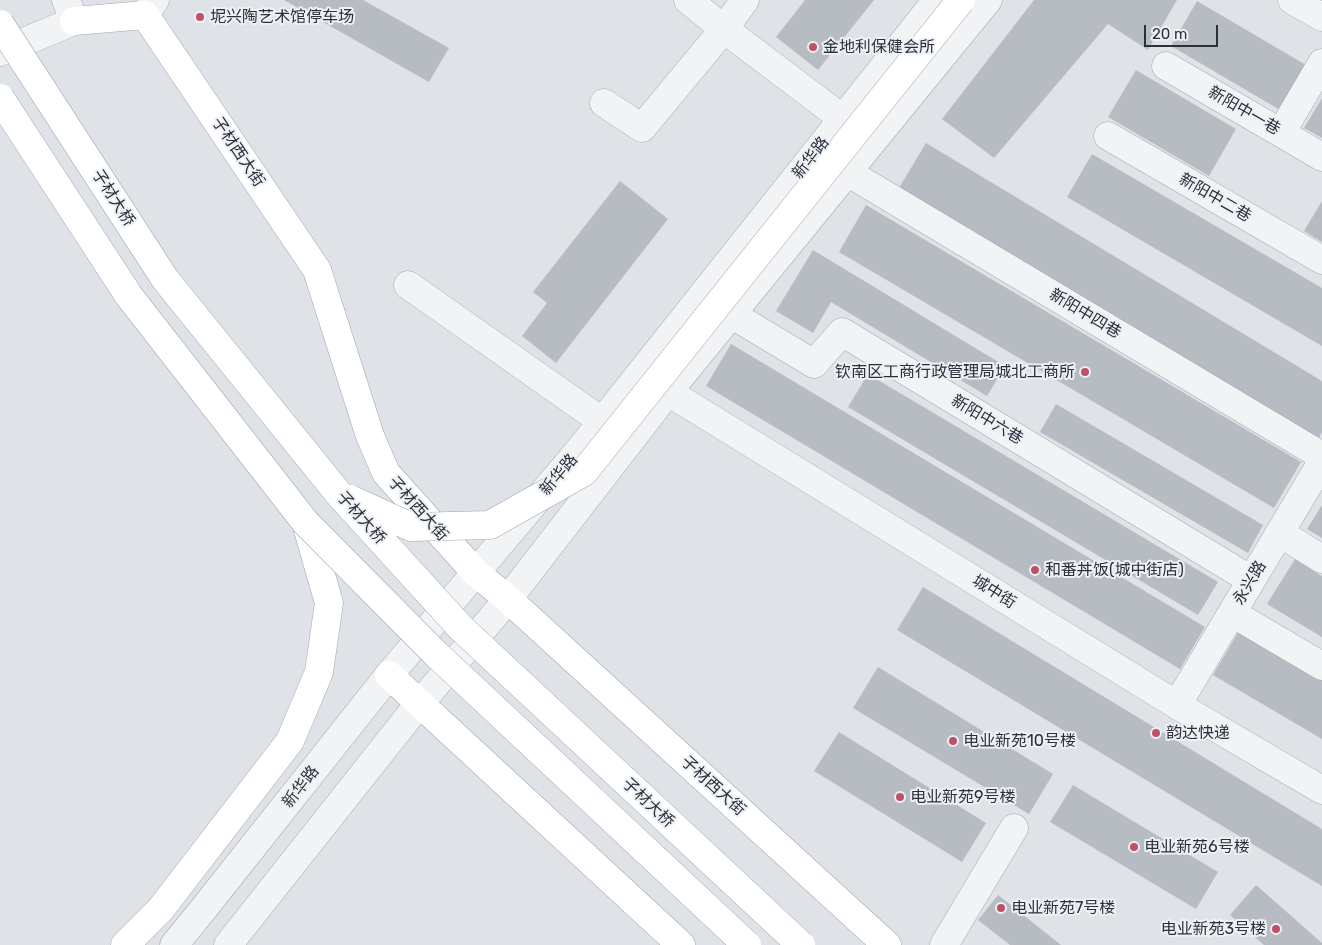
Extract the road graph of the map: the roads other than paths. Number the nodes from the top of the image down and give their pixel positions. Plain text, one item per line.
1 (688, 0) edge
2 (745, 0) edge
3 (937, 0) edge
4 (962, 0) edge
5 (988, 0) edge
6 (1292, 0) edge
7 (150, 8) edge
8 (70, 10) edge
9 (1322, 18) edge
10 (0, 24) edge
11 (724, 30) junction
12 (0, 52) edge
13 (1322, 63) edge
14 (1166, 66) dead end
15 (0, 98) edge
16 (604, 103) dead end
17 (843, 119) junction
18 (1281, 133) junction
19 (1108, 136) dead end
20 (1322, 157) edge
21 (848, 172) junction
22 (1322, 260) edge
23 (408, 285) dead end
24 (731, 314) junction
25 (668, 392) junction
26 (602, 422) junction
27 (1322, 456) edge
28 (1322, 462) edge
29 (338, 493) junction
30 (306, 523) junction
31 (1280, 533) junction
32 (1322, 559) edge
33 (476, 573) junction
34 (1251, 580) junction
35 (508, 600) junction
36 (1232, 613) junction
37 (1322, 666) edge
38 (389, 675) junction
39 (420, 704) junction
40 (1177, 705) junction
41 (1322, 790) edge
42 (1014, 828) dead end
43 (125, 945) edge
44 (174, 945) edge
45 (228, 945) edge
46 (681, 945) edge
47 (747, 945) edge
48 (801, 945) edge
49 (887, 945) edge
50 (944, 945) edge

1 - 11 street
2 - 11 street
3 - 17 street, 新华路
4 - 29 main road, bridge
5 - 21 street
6 - 9 street
7 - 8 main road, 子材西大街
7 - 33 main road, 子材西大街
8 - 12 street
10 - 29 main road, 子材大桥, bridge
11 - 16 street
11 - 17 street
13 - 18 street
14 - 18 street, 新阳中一巷
15 - 30 main road, bridge
17 - 26 street, 新华路
18 - 20 street, 新阳中一巷
19 - 22 street, 新阳中二巷
21 - 24 street
21 - 27 street, 新阳中四巷
23 - 26 street
24 - 25 street
24 - 34 street, 新阳中六巷
25 - 35 street
25 - 40 street, 城中街
26 - 33 street, 新华路
28 - 31 street, 永兴路
29 - 48 main road, 子材大桥, bridge
30 - 43 main road
30 - 47 main road, bridge
31 - 32 street
31 - 34 street, 永兴路
33 - 35 main road, 子材西大街
33 - 38 street, 新华路
34 - 36 street, 永兴路
35 - 39 street
35 - 49 main road, 子材西大街
36 - 37 street
36 - 40 street, 永兴路
38 - 39 main road
38 - 44 street, 新华路
39 - 45 street
39 - 46 main road
40 - 41 street, 城中街
42 - 50 street

